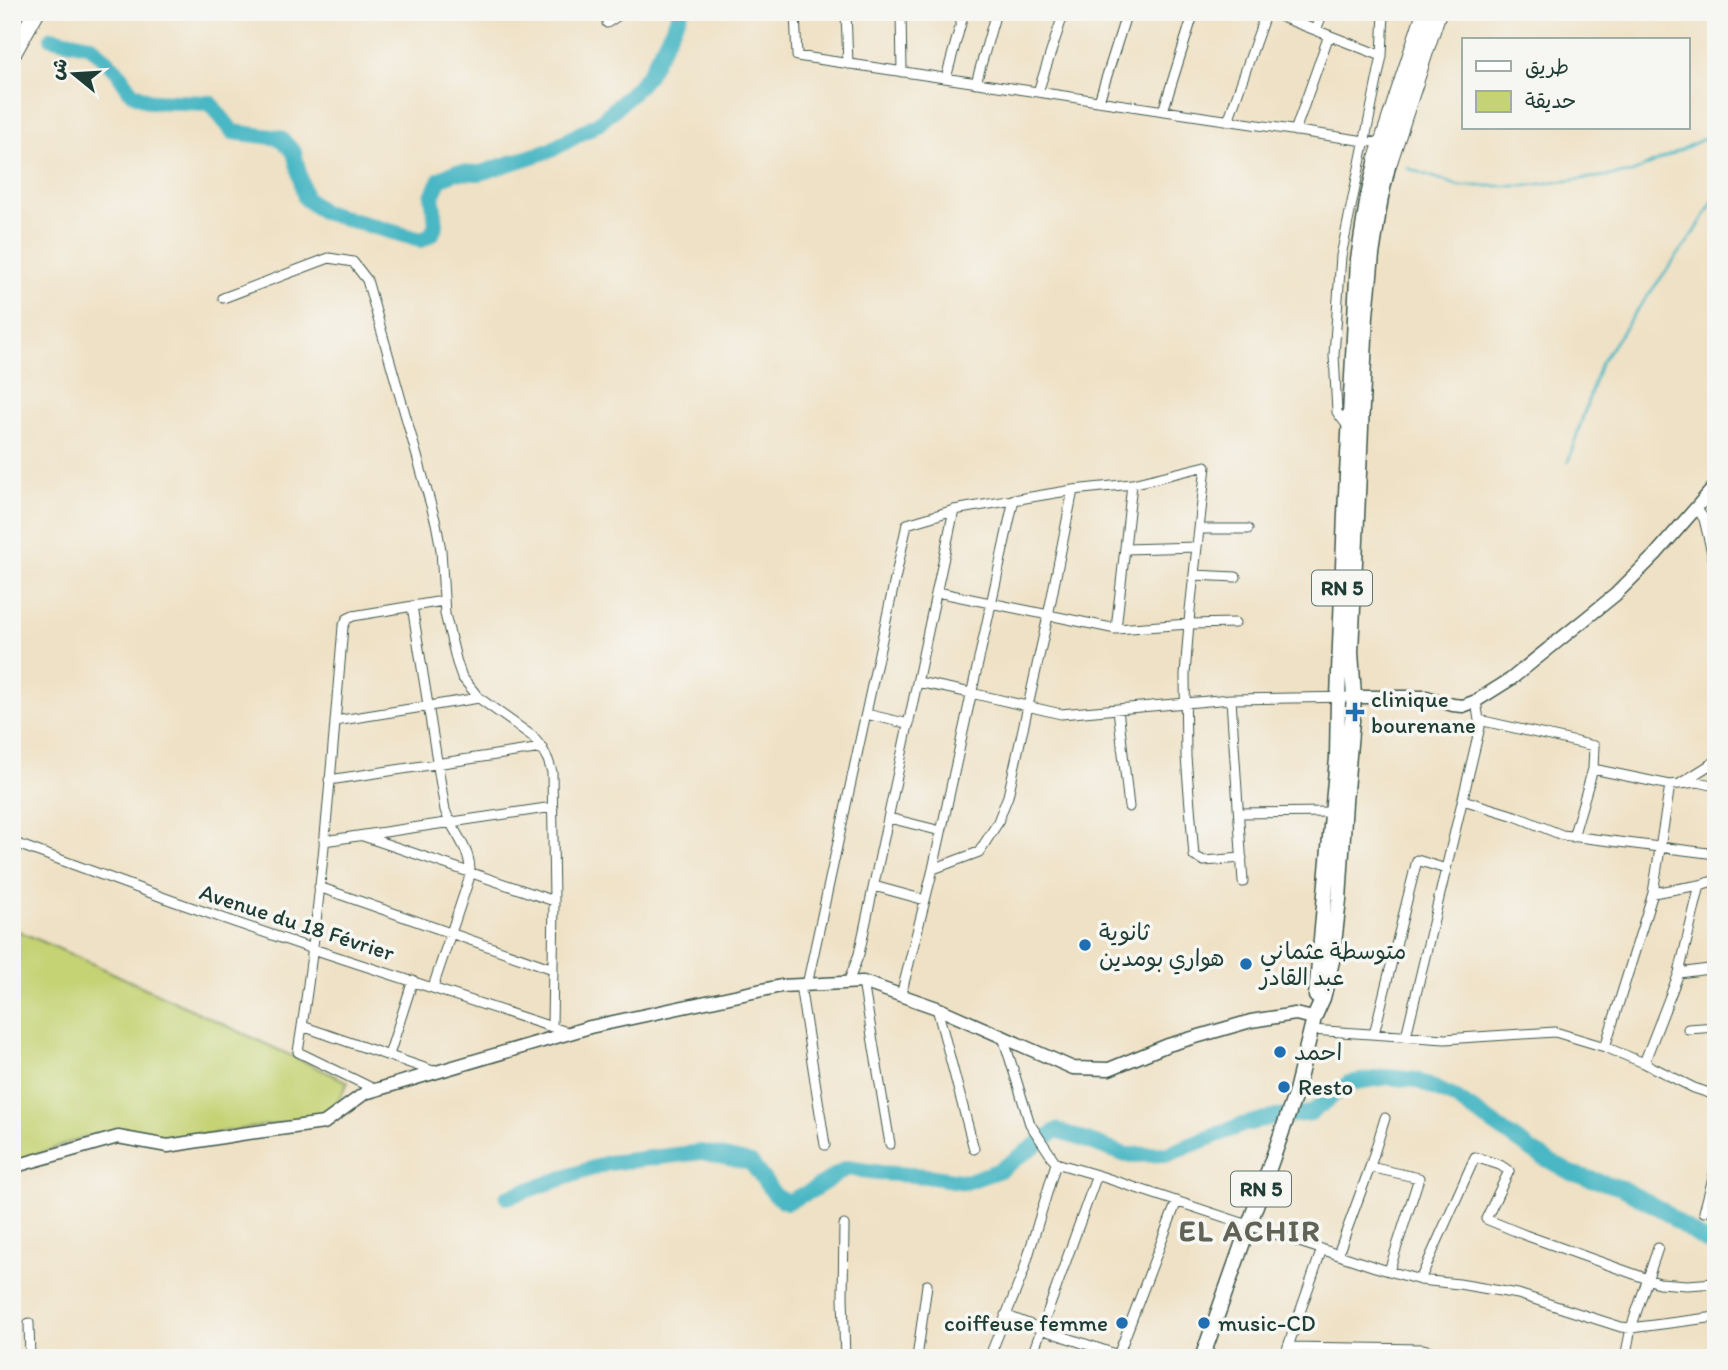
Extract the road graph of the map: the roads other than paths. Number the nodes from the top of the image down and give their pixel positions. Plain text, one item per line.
1 (36, 12) edge
2 (609, 12) edge
3 (624, 12) edge
4 (795, 12) edge
5 (846, 12) edge
6 (901, 12) edge
7 (964, 12) edge
8 (996, 12) edge
9 (1063, 12) edge
10 (1127, 12) edge
11 (1194, 12) edge
12 (1268, 12) edge
13 (1322, 12) edge
14 (1384, 12) edge
15 (1425, 12) edge
16 (1438, 12) edge
17 (1316, 30) junction
18 (1329, 35) junction
19 (12, 55) edge
20 (1382, 56) junction
21 (848, 64) junction
22 (902, 72) junction
23 (946, 78) junction
24 (976, 83) junction
25 (1038, 92) junction
26 (1099, 101) junction
27 (1164, 111) junction
28 (1228, 121) junction
29 (1295, 131) junction
30 (1365, 141) junction
31 (1383, 143) junction
32 (1383, 161) junction
33 (223, 298) dead end
34 (1349, 428) junction
35 (1132, 484) junction
36 (1716, 485) edge
37 (1073, 490) junction
38 (1014, 499) junction
39 (1696, 507) junction
40 (954, 510) junction
41 (1199, 529) junction
42 (1248, 529) dead end
43 (1197, 547) junction
44 (1125, 549) junction
45 (1716, 570) edge
46 (1194, 575) junction
47 (1236, 577) dead end
48 (937, 592) junction
49 (443, 601) junction
50 (991, 603) junction
51 (412, 606) junction
52 (1048, 616) junction
53 (1235, 623) dead end
54 (1189, 624) junction
55 (1116, 629) junction
56 (918, 682) junction
57 (971, 693) junction
58 (1354, 697) junction
59 (479, 698) junction
60 (1338, 698) junction
61 (1231, 699) junction
62 (1476, 701) junction
63 (1186, 703) junction
64 (428, 706) junction
65 (1028, 707) junction
66 (1118, 709) junction
67 (866, 714) junction
68 (1479, 720) junction
69 (335, 721) junction
70 (909, 724) junction
71 (542, 748) junction
72 (1716, 761) edge
73 (437, 764) junction
74 (1593, 769) junction
75 (329, 780) junction
76 (1675, 784) junction
77 (1716, 786) edge
78 (1463, 800) junction
79 (553, 807) junction
80 (1129, 807) dead end
81 (1333, 812) junction
82 (1239, 813) junction
83 (889, 818) junction
84 (450, 822) junction
85 (941, 831) junction
86 (361, 835) junction
87 (1573, 837) junction
88 (324, 841) junction
89 (12, 842) edge
90 (1660, 847) junction
91 (1716, 854) edge
92 (1242, 858) junction
93 (933, 869) junction
94 (1446, 869) junction
95 (471, 873) junction
96 (1716, 880) edge
97 (1242, 882) dead end
98 (1700, 885) junction
99 (874, 886) junction
100 (319, 887) junction
101 (1653, 893) junction
102 (925, 900) junction
103 (554, 901) junction
104 (451, 934) junction
105 (313, 949) junction
106 (1716, 968) edge
107 (553, 970) junction
108 (1679, 973) junction
109 (413, 981) junction
110 (863, 982) junction
111 (848, 983) junction
112 (803, 985) junction
113 (433, 987) junction
114 (901, 995) junction
115 (937, 1008) junction
116 (1313, 1024) junction
117 (302, 1026) junction
118 (552, 1027) junction
119 (1716, 1027) edge
120 (1688, 1029) dead end
121 (571, 1033) junction
122 (1374, 1034) junction
123 (1406, 1036) junction
124 (1003, 1037) junction
125 (1605, 1047) junction
126 (388, 1055) junction
127 (1644, 1063) junction
128 (437, 1072) junction
129 (376, 1090) junction
130 (1716, 1091) edge
131 (1385, 1118) dead end
132 (890, 1144) dead end
133 (825, 1145) dead end
134 (974, 1149) dead end
135 (1056, 1163) junction
136 (12, 1167) edge
137 (1370, 1167) junction
138 (1716, 1167) edge
139 (1097, 1175) junction
140 (1177, 1202) junction
141 (1704, 1212) dead end
142 (1249, 1224) junction
143 (844, 1225) dead end
144 (1658, 1248) dead end
145 (1322, 1249) junction
146 (1338, 1254) junction
147 (1389, 1271) junction
148 (1420, 1279) junction
149 (1647, 1280) junction
150 (1716, 1283) edge
151 (927, 1285) dead end
152 (1005, 1315) junction
153 (1716, 1317) edge
154 (29, 1323) dead end
155 (1631, 1328) junction
156 (1041, 1329) junction
157 (1288, 1347) junction
158 (1118, 1356) edge
159 (30, 1358) edge
160 (845, 1358) edge
161 (917, 1358) edge
162 (989, 1358) edge
163 (1031, 1358) edge
164 (1202, 1358) edge
165 (1284, 1358) edge
166 (1460, 1358) edge
167 (1625, 1358) edge

1 - 19 highway
2 - 3 street
4 - 21 street
5 - 21 street
6 - 22 street
7 - 23 street
8 - 24 street
9 - 25 street
10 - 26 street
11 - 27 street
12 - 17 street
12 - 28 street
13 - 17 street
14 - 20 street
15 - 31 highway, RN 5
16 - 32 highway, RN 5
17 - 18 street
18 - 20 street
18 - 29 street
20 - 30 street
21 - 22 street
22 - 23 street
23 - 24 street
24 - 25 street
25 - 26 street
26 - 27 street
27 - 28 street
28 - 29 street
29 - 30 street
30 - 31 street
30 - 34 street
31 - 32 highway, RN 5
32 - 34 main road, RN 5
32 - 58 main road, RN 5
33 - 49 street
34 - 60 main road, RN 5
35 - 37 street
35 - 41 street
35 - 44 street
36 - 39 street
37 - 38 street
37 - 52 street
38 - 40 street
38 - 50 street
39 - 45 street
39 - 62 street
40 - 48 street
40 - 67 street
41 - 42 street
41 - 43 street
43 - 44 street
43 - 46 street
44 - 55 street
46 - 47 street
46 - 54 street
48 - 50 street
48 - 56 street
49 - 51 street
49 - 59 street
50 - 52 street
50 - 57 street
51 - 64 street
51 - 69 street
52 - 55 street
52 - 65 street
53 - 54 street
54 - 55 street
54 - 63 street
56 - 57 street
56 - 70 street
57 - 65 street
57 - 85 street
58 - 60 street
58 - 62 street
58 - 116 main road, RN 5
59 - 64 street
59 - 71 street
60 - 61 street
60 - 81 main road, RN 5
61 - 63 street
61 - 82 street
62 - 68 street
63 - 66 street
63 - 92 street
64 - 69 street
64 - 73 street
65 - 66 street
65 - 93 street
66 - 80 street
67 - 70 street
67 - 112 street
68 - 74 street
68 - 78 street
69 - 75 street
70 - 83 street
71 - 73 street
71 - 79 street
72 - 76 street
73 - 75 street
73 - 84 street
74 - 76 street
74 - 87 street
75 - 88 street
76 - 77 street
76 - 90 street
78 - 87 street
78 - 94 street
79 - 84 street
79 - 103 street
81 - 82 street
81 - 116 main road, RN 5
82 - 92 street
83 - 85 street
83 - 99 street
84 - 86 street
84 - 95 street
85 - 93 street
86 - 88 street
86 - 95 street
87 - 90 street
88 - 100 street
89 - 105 street, Avenue du 18 Février
90 - 91 street
90 - 101 street
92 - 97 street
93 - 102 street
94 - 122 street
94 - 123 street
95 - 103 street
95 - 104 street
96 - 98 street
98 - 101 street
98 - 108 street
99 - 102 street
99 - 111 street
100 - 104 street
100 - 105 street
101 - 125 street
102 - 114 street
103 - 107 street
104 - 107 street
104 - 113 street
105 - 109 street, Avenue du 18 Février
105 - 117 street
106 - 108 street
107 - 118 street
108 - 127 street
109 - 113 street, Avenue du 18 Février
109 - 126 street
110 - 111 street
110 - 114 street
110 - 132 street
111 - 112 street
112 - 121 street
112 - 133 street
113 - 118 street, Avenue du 18 Février
114 - 115 street
115 - 124 street
115 - 134 street
116 - 122 street
116 - 124 street
116 - 142 main road, RN 5
117 - 126 street
117 - 129 street
118 - 121 street, Avenue du 18 Février
119 - 120 street
121 - 128 street
122 - 123 street
123 - 125 street
124 - 135 street
125 - 127 street
126 - 128 street
127 - 130 street
128 - 129 street
129 - 136 street
131 - 137 street
135 - 139 street
135 - 152 street
137 - 146 street
137 - 147 street
138 - 141 street
139 - 140 street
139 - 156 street
140 - 142 street
140 - 158 street
142 - 145 street
142 - 164 main road, RN 5
143 - 160 street
144 - 149 street
145 - 146 street
145 - 157 street
146 - 147 street
147 - 148 street
148 - 149 street
148 - 155 street
149 - 150 street
149 - 155 street
151 - 161 street
152 - 156 street
152 - 162 street
153 - 155 street
154 - 159 street
155 - 167 street
156 - 158 street
156 - 163 street
157 - 165 street
157 - 166 street

